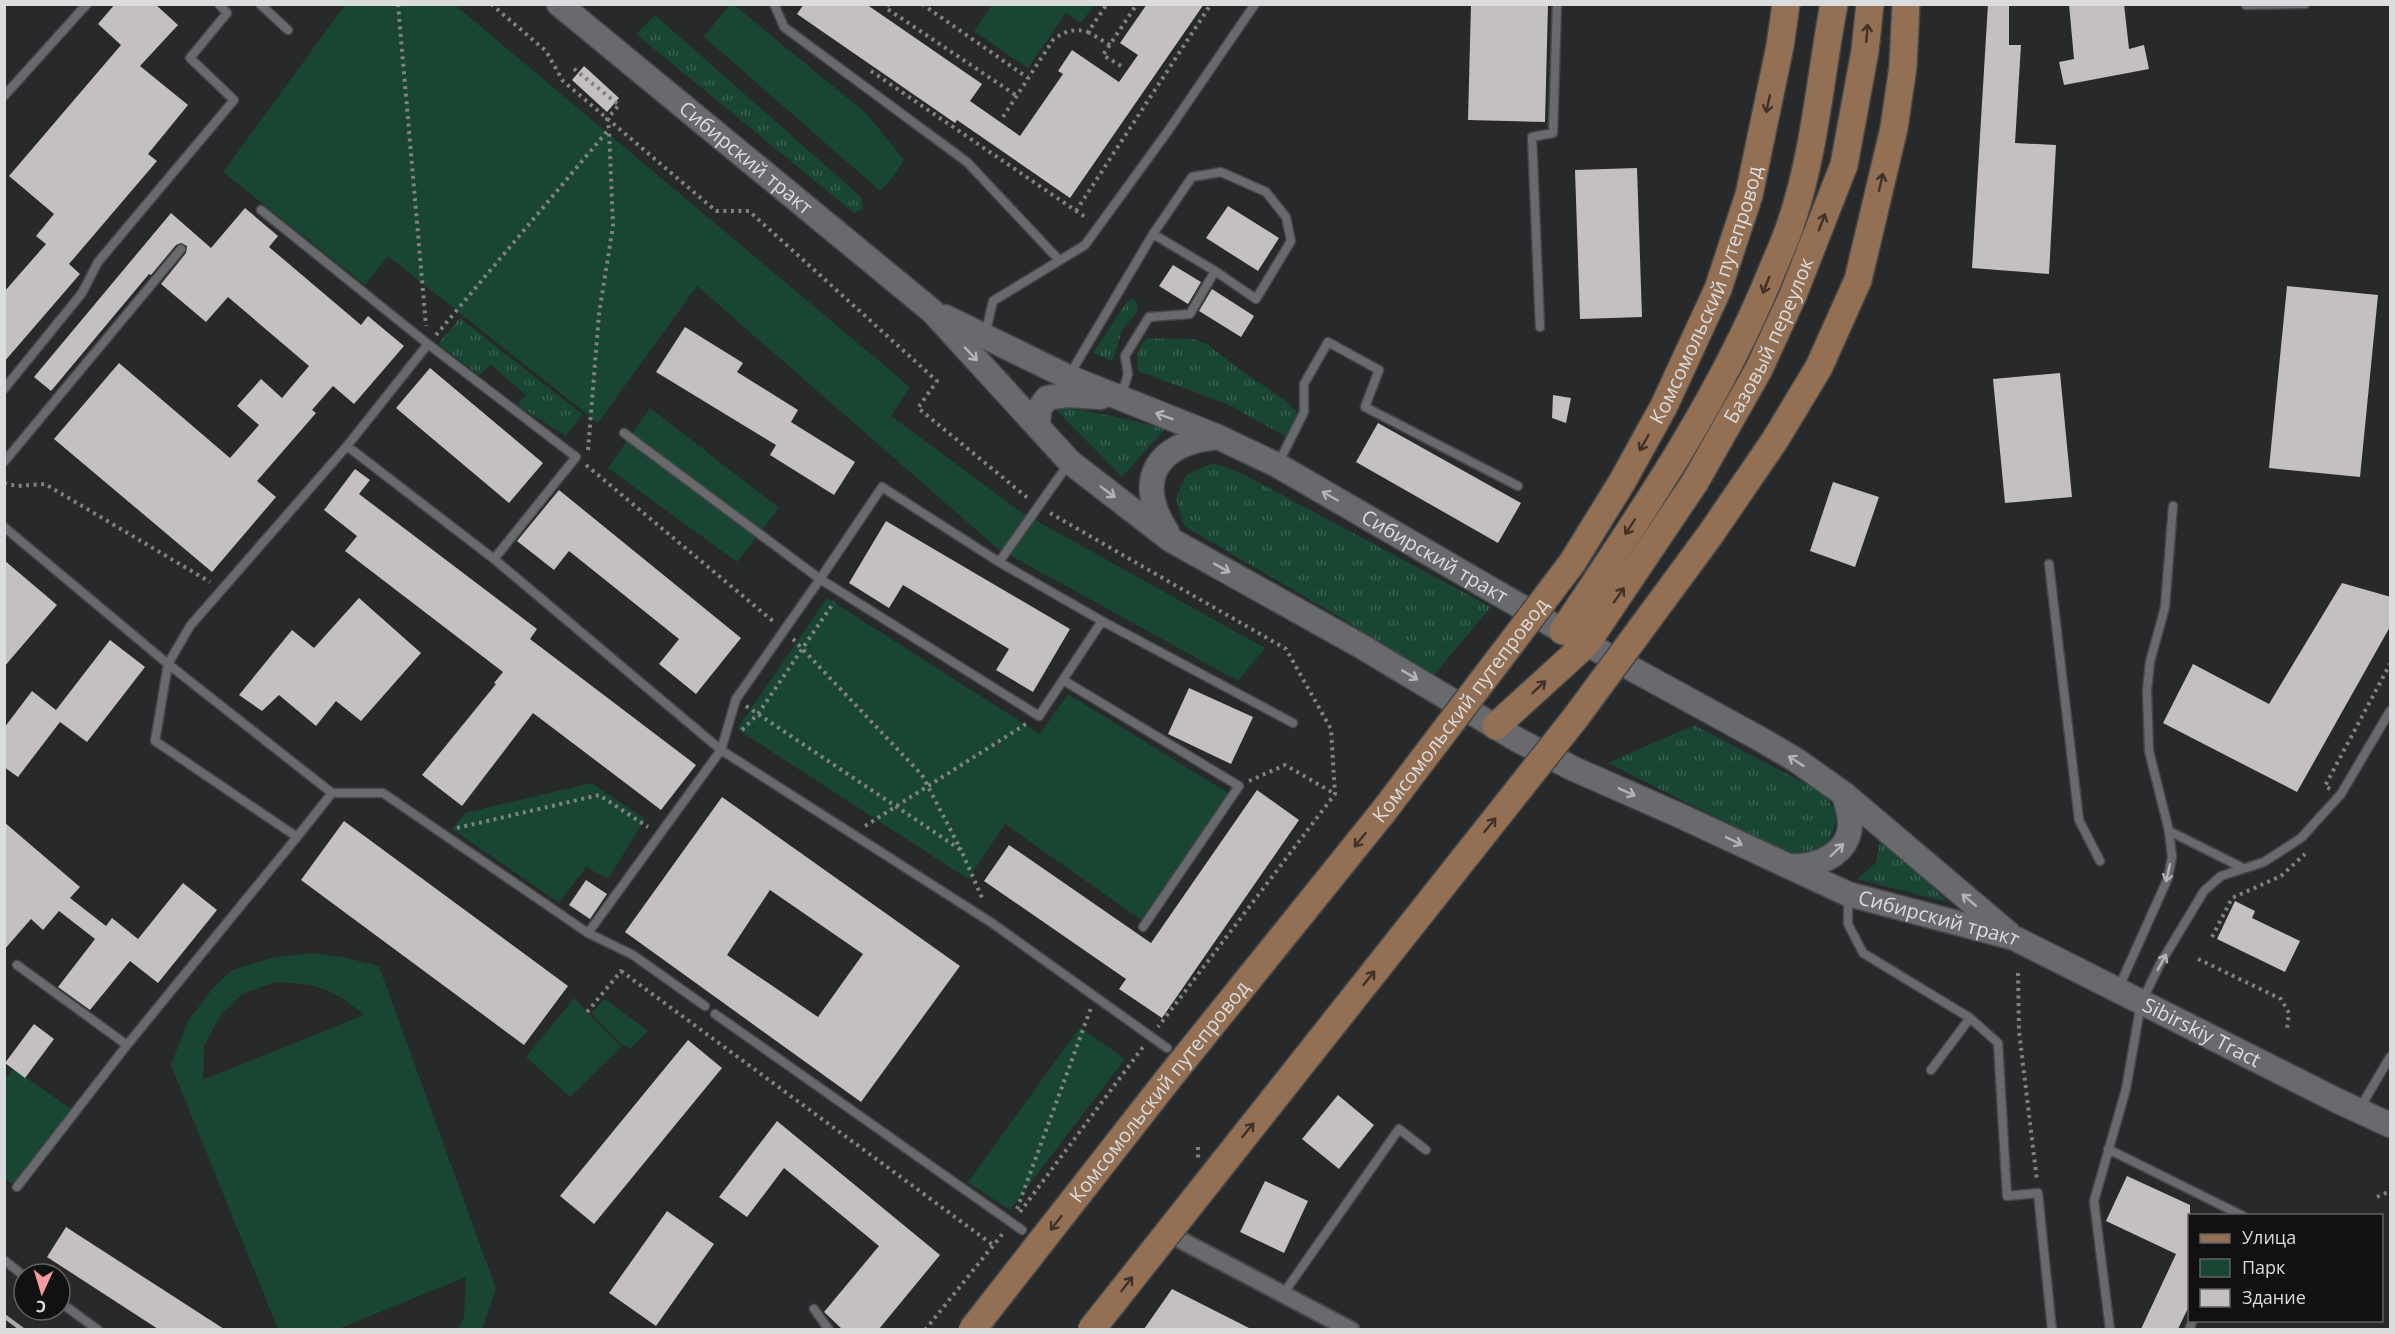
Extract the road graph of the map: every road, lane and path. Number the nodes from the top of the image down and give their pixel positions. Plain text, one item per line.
1 (87, 4) edge
2 (219, 4) edge
3 (260, 4) edge
4 (398, 4) edge
5 (491, 4) edge
6 (559, 4) edge
7 (774, 4) edge
8 (889, 4) edge
9 (922, 4) edge
10 (1107, 4) edge
11 (1137, 4) edge
12 (1212, 4) edge
13 (1255, 4) edge
14 (1557, 4) edge
15 (1786, 4) edge
16 (1834, 4) edge
17 (1870, 4) edge
18 (1906, 4) edge
19 (2305, 4) edge
20 (2246, 5) edge
21 (288, 30) dead end
22 (1088, 32) junction
23 (1110, 45) junction
24 (1121, 66) dead end
25 (865, 67) dead end
26 (573, 68) dead end
27 (1028, 78) junction
28 (4, 96) edge
29 (1017, 96) junction
30 (1003, 117) dead end
31 (607, 119) junction
32 (609, 129) junction
33 (261, 210) dead end
34 (1076, 211) junction
35 (1098, 226) junction
36 (1153, 234) junction
37 (181, 249) dead end
38 (1059, 260) junction
39 (1215, 271) junction
40 (932, 311) junction
41 (1540, 327) dead end
42 (984, 337) junction
43 (428, 344) junction
44 (1068, 377) junction
45 (4, 388) edge
46 (1121, 399) junction
47 (1038, 426) junction
48 (624, 433) dead end
49 (1218, 437) junction
50 (347, 446) junction
51 (588, 458) dead end
52 (4, 462) edge
53 (1070, 462) junction
54 (1277, 465) junction
55 (4, 483) edge
56 (1518, 486) dead end
57 (1038, 506) junction
58 (2173, 506) dead end
59 (4, 526) edge
60 (1171, 540) junction
61 (494, 559) junction
62 (999, 562) junction
63 (2049, 564) dead end
64 (820, 579) junction
65 (221, 589) junction
66 (841, 591) junction
67 (1102, 621) junction
68 (1563, 631) junction
69 (1586, 644) junction
70 (168, 664) junction
71 (2391, 664) edge
72 (1063, 680) junction
73 (736, 699) junction
74 (2391, 711) edge
75 (758, 714) junction
76 (1039, 716) junction
77 (1293, 723) dead end
78 (1496, 726) junction
79 (721, 750) junction
80 (1239, 786) junction
81 (332, 793) junction
82 (1335, 794) junction
83 (1844, 794) junction
84 (2341, 794) junction
85 (897, 807) junction
86 (2169, 831) junction
87 (440, 832) junction
88 (659, 834) junction
89 (852, 834) junction
90 (297, 837) junction
91 (2100, 861) dead end
92 (1784, 866) junction
93 (2243, 868) junction
94 (2281, 876) dead end
95 (1848, 894) junction
96 (992, 923) junction
97 (1143, 927) dead end
98 (588, 933) junction
99 (2212, 937) dead end
100 (2014, 938) junction
101 (633, 955) junction
102 (2198, 958) dead end
103 (17, 965) dead end
104 (621, 971) junction
105 (2018, 973) dead end
106 (2117, 991) junction
107 (1096, 996) junction
108 (2141, 1003) junction
109 (705, 1006) dead end
110 (587, 1012) dead end
111 (715, 1014) dead end
112 (1970, 1018) junction
113 (2287, 1029) dead end
114 (1152, 1036) junction
115 (127, 1045) junction
116 (1167, 1048) dead end
117 (2391, 1057) edge
118 (1931, 1070) dead end
119 (2359, 1110) junction
120 (2391, 1125) edge
121 (2108, 1149) junction
122 (1426, 1150) dead end
123 (17, 1187) dead end
124 (2391, 1191) edge
125 (2038, 1193) junction
126 (2378, 1197) dead end
127 (2241, 1214) edge
128 (1012, 1221) junction
129 (1022, 1230) dead end
130 (1175, 1237) dead end
131 (993, 1245) junction
132 (1283, 1293) junction
133 (814, 1309) dead end
134 (72, 1311) edge
135 (98, 1329) edge
136 (829, 1329) edge
137 (926, 1329) edge
138 (972, 1329) edge
139 (1091, 1329) edge
140 (1351, 1329) edge
141 (2052, 1329) edge
142 (2110, 1329) edge

1 - 28 lane
2 - 45 lane
3 - 21 lane
4 - 43 path
5 - 31 path
6 - 40 main road, Сибирский тракт
7 - 38 lane
8 - 29 path
9 - 27 path
10 - 22 path
11 - 23 path
12 - 34 path
13 - 35 lane
14 - 41 lane
15 -> 138 main road, Комсомольский путепровод, bridge
16 -> 68 main road, Базовый переулок
69 -> 17 main road, Базовый переулок
139 -> 18 main road, bridge
19 - 20 lane
22 - 23 path
22 - 27 path
23 - 24 path
25 - 34 path
26 - 31 path
27 - 29 path
29 - 30 path
31 - 32 path
31 - 57 path
32 - 43 path
32 - 51 path
33 - 43 lane
34 - 35 path
35 - 38 lane
36 - 39 lane
36 - 39 lane
36 - 44 lane
37 - 52 lane
38 - 42 lane
39 - 46 lane
40 - 42 main road, Сибирский тракт
40 -> 47 main road, Сибирский тракт
42 - 44 main road, Сибирский тракт
43 - 50 lane
43 - 61 lane
44 - 46 main road, Сибирский тракт
46 - 47 main road
49 -> 46 main road, Сибирский тракт
47 - 53 main road, Сибирский тракт
48 - 64 lane
49 - 54 main road, Сибирский тракт
49 - 60 main road
50 - 61 lane
50 - 65 lane
53 - 57 lane
53 -> 60 main road, Сибирский тракт
54 - 56 lane
68 -> 54 main road, Сибирский тракт
55 - 65 path
57 - 62 lane
57 - 82 path
58 - 86 lane
59 - 70 lane
60 -> 78 main road, Сибирский тракт
61 - 79 lane
62 - 64 lane
62 - 67 lane
63 - 91 lane
64 - 66 lane
64 - 73 lane
65 - 70 lane
66 - 75 path
66 - 76 lane
67 - 72 lane
67 - 77 lane
68 - 69 main road, Сибирский тракт
78 -> 69 main road, Комсомольский путепровод
83 -> 69 main road, Сибирский тракт
70 - 81 lane
70 - 90 lane
71 - 84 path
72 - 76 lane
72 - 80 lane
73 - 75 path
73 - 79 lane
74 - 84 lane
75 - 79 path
75 - 85 path
76 - 85 path
78 -> 92 main road, Сибирский тракт
79 - 88 lane
79 - 89 lane
80 - 82 path
80 - 97 lane
81 - 87 lane
81 - 90 lane
82 - 114 path
92 -> 83 main road
100 -> 83 main road, Сибирский тракт
84 - 93 lane
85 - 89 path
85 - 96 path
86 - 93 lane
86 -> 106 lane
87 - 88 path
87 - 98 lane
88 - 98 lane
89 - 96 lane
90 - 115 lane
92 - 95 main road, Сибирский тракт
108 -> 93 lane
94 - 99 path
95 - 100 main road, Сибирский тракт
95 - 112 lane
96 - 107 lane
98 - 101 lane
100 - 106 main road, Sibirskiy Tract
101 - 104 path
101 - 109 lane
102 - 113 path
103 - 115 lane
104 - 110 path
104 - 131 path
105 - 125 path
106 - 108 main road, Sibirskiy Tract
107 - 114 lane
107 - 128 path
108 - 119 main road, Sibirskiy Tract
108 - 121 lane
111 - 128 lane
112 - 118 lane
112 - 125 lane
114 - 116 lane
114 - 128 path
115 - 123 lane
117 - 119 lane
119 - 120 main road, Sibirskiy Tract
121 - 127 lane
121 - 142 lane
122 - 132 lane
124 - 126 path
125 - 141 lane
128 - 129 lane
128 - 131 path
130 - 132 street
131 - 137 path
132 - 140 street
133 - 136 lane
134 - 135 lane

